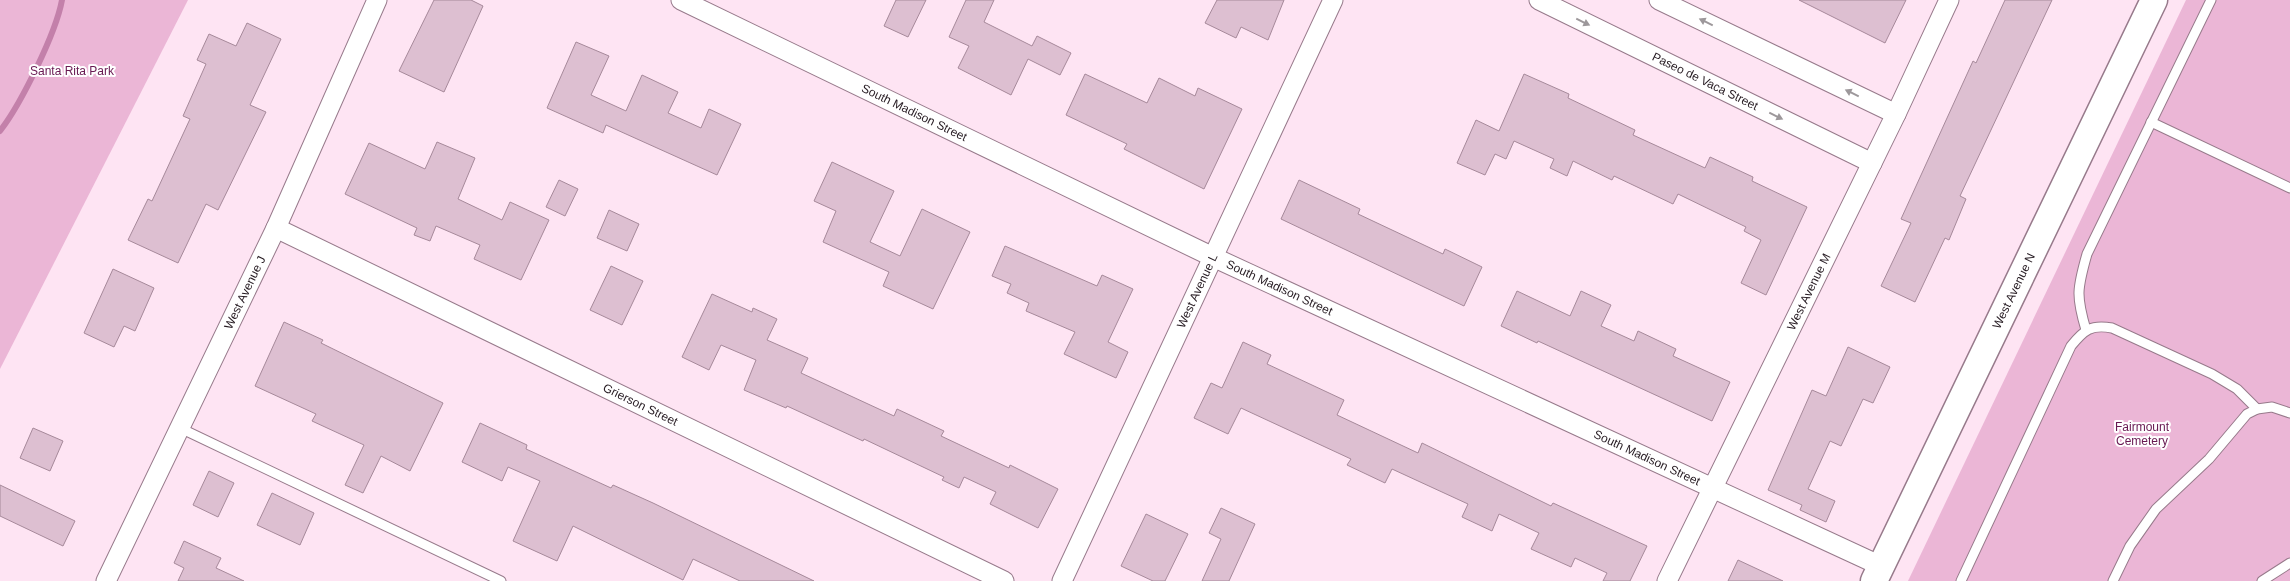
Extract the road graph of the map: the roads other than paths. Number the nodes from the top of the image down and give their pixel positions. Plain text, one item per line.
1 (377, 0) edge
2 (682, 0) edge
3 (1333, 0) edge
4 (1539, 0) edge
5 (1660, 0) edge
6 (1949, 0) edge
7 (2154, 0) edge
8 (2211, 0) edge
9 (1896, 114) junction
10 (2151, 122) junction
11 (1872, 163) junction
12 (2290, 188) edge
13 (276, 228) junction
14 (1213, 257) junction
15 (2086, 330) junction
16 (2257, 409) junction
17 (2290, 413) edge
18 (180, 428) junction
19 (1710, 489) junction
20 (2290, 563) edge
21 (1877, 574) edge
22 (106, 581) edge
23 (501, 581) edge
24 (1004, 581) edge
25 (1062, 581) edge
26 (1667, 581) edge
27 (1961, 581) edge
28 (2113, 581) edge
29 (2262, 581) edge

1 - 13 street, West Avenue J
2 - 14 street, South Madison Street
3 - 14 street, West Avenue L
4 -> 11 street, Paseo de Vaca Street
9 -> 5 street
6 - 9 street, West Avenue M
7 - 21 main road, West Avenue N
8 - 10 lane
9 - 11 street, West Avenue M
10 - 12 lane
10 - 15 lane
11 - 19 street, West Avenue M
13 - 18 street, West Avenue J
13 - 24 street, Grierson Street
14 - 19 street, South Madison Street
14 - 25 street, West Avenue L
15 - 16 lane
15 - 27 lane
16 - 17 lane
16 - 28 lane
18 - 22 street, West Avenue J
18 - 23 lane
19 - 21 street, South Madison Street
19 - 26 street, West Avenue M
20 - 29 lane

